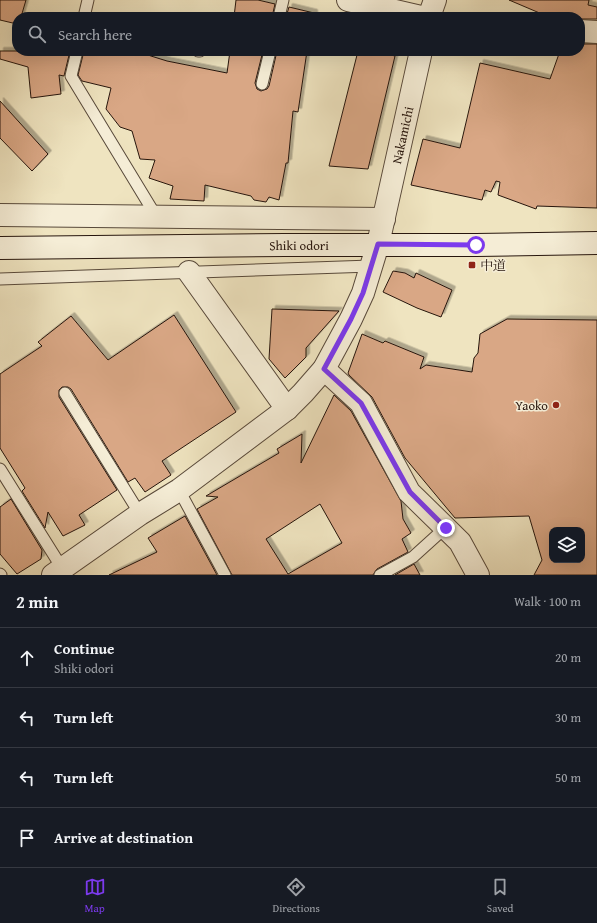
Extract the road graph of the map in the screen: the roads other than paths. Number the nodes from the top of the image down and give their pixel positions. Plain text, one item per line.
1 (88, 0) edge
2 (283, 0) edge
3 (348, 0) edge
4 (435, 0) edge
5 (85, 12) edge
6 (279, 12) edge
7 (400, 12) edge
8 (431, 12) edge
9 (585, 31) edge
10 (597, 32) edge
11 (76, 56) edge
12 (269, 56) edge
13 (420, 56) edge
14 (262, 84) dead end
15 (0, 215) edge
16 (156, 216) junction
17 (384, 218) junction
18 (597, 243) edge
19 (378, 244) junction
20 (0, 248) edge
21 (372, 266) junction
22 (189, 272) junction
23 (0, 279) edge
24 (324, 369) junction
25 (65, 393) dead end
26 (287, 409) junction
27 (0, 469) edge
28 (179, 490) junction
29 (140, 514) junction
30 (446, 528) junction
31 (57, 572) edge
32 (225, 575) edge
33 (380, 575) edge
34 (478, 575) edge

1 - 5 lane
2 - 6 lane
3 - 7 street
4 - 8 street
9 - 10 street
11 - 16 lane
12 - 14 lane
13 - 17 street, Nakamichi
15 - 16 street
16 - 17 street
17 - 19 street, Nakamichi
18 - 19 street, Shiki odori
19 - 20 street, Shiki odori
19 - 21 street, Nakamichi
21 - 22 lane
21 - 24 street, Nakamichi
22 - 23 lane
22 - 26 street
24 - 26 street, Nakamichi
24 - 30 street
25 - 29 lane
26 - 28 street, Nakamichi
27 - 31 lane
28 - 29 street, Nakamichi
28 - 32 lane
29 - 31 street, Nakamichi
30 - 33 lane
30 - 34 street

